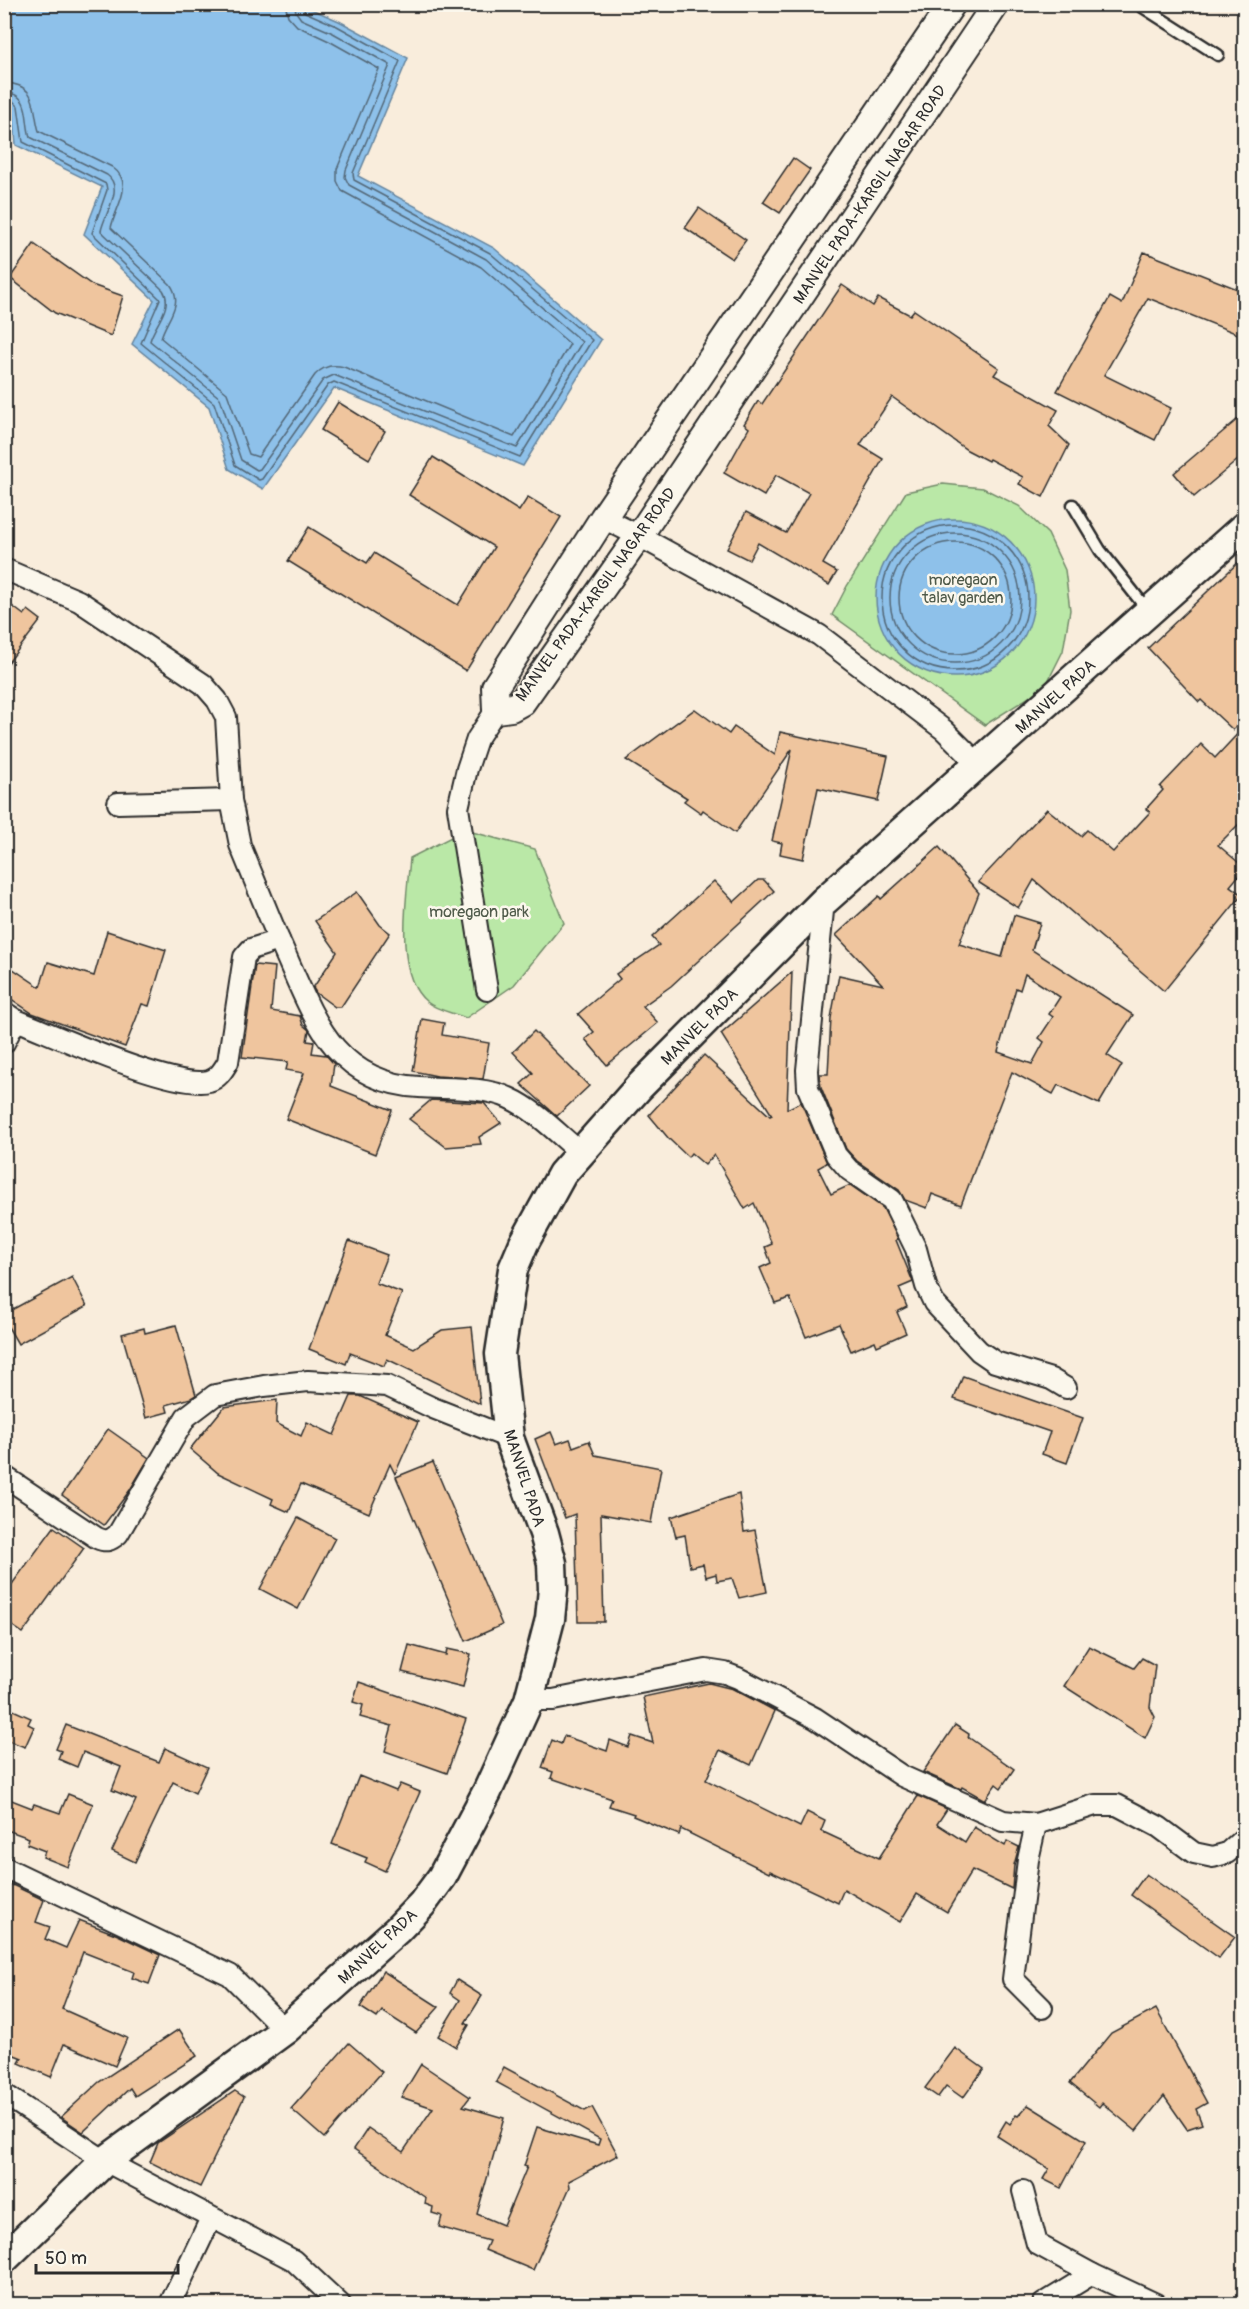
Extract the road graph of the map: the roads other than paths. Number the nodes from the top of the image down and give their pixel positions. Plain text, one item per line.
1 (952, 4) edge
2 (996, 4) edge
3 (1138, 4) edge
4 (1218, 55) dead end
5 (1073, 505) dead end
6 (603, 518) junction
7 (1245, 527) edge
8 (639, 536) junction
9 (4, 569) edge
10 (1149, 612) junction
11 (496, 710) junction
12 (978, 764) junction
13 (231, 800) junction
14 (118, 804) dead end
15 (824, 901) junction
16 (279, 940) junction
17 (487, 990) dead end
18 (10, 1016) edge
19 (4, 1043) edge
20 (581, 1154) junction
21 (1066, 1388) dead end
22 (509, 1438) junction
23 (4, 1476) edge
24 (529, 1700) junction
25 (1036, 1824) junction
26 (1245, 1838) edge
27 (4, 1867) edge
28 (1042, 2008) dead end
29 (285, 2030) junction
30 (4, 2094) edge
31 (105, 2161) junction
32 (1023, 2191) dead end
33 (211, 2218) junction
34 (4, 2259) edge
35 (1092, 2274) junction
36 (170, 2304) edge
37 (340, 2304) edge
38 (1043, 2304) edge
39 (1156, 2304) edge

1 - 6 street, MANVEL PADA-KARGIL NAGAR ROAD
2 - 8 street, MANVEL PADA-KARGIL NAGAR ROAD
3 - 4 lane
5 - 10 lane
6 - 8 street
6 - 11 street, MANVEL PADA-KARGIL NAGAR ROAD
7 - 10 main road, MANVEL PADA
8 - 11 street, MANVEL PADA-KARGIL NAGAR ROAD
8 - 12 street
9 - 13 street
10 - 12 main road, MANVEL PADA
11 - 17 street
12 - 15 main road, MANVEL PADA
13 - 14 street
13 - 16 street
15 - 20 main road, MANVEL PADA
15 - 21 street
16 - 18 street
16 - 20 street
18 - 19 street
20 - 22 main road, MANVEL PADA
22 - 23 street
22 - 24 main road, MANVEL PADA
24 - 25 street
24 - 29 main road, MANVEL PADA
25 - 26 street
25 - 28 street
27 - 29 street
29 - 31 main road, MANVEL PADA
30 - 31 street
31 - 33 street
31 - 34 main road, MANVEL PADA
32 - 35 street
33 - 36 street
33 - 37 street
35 - 38 street
35 - 39 street

